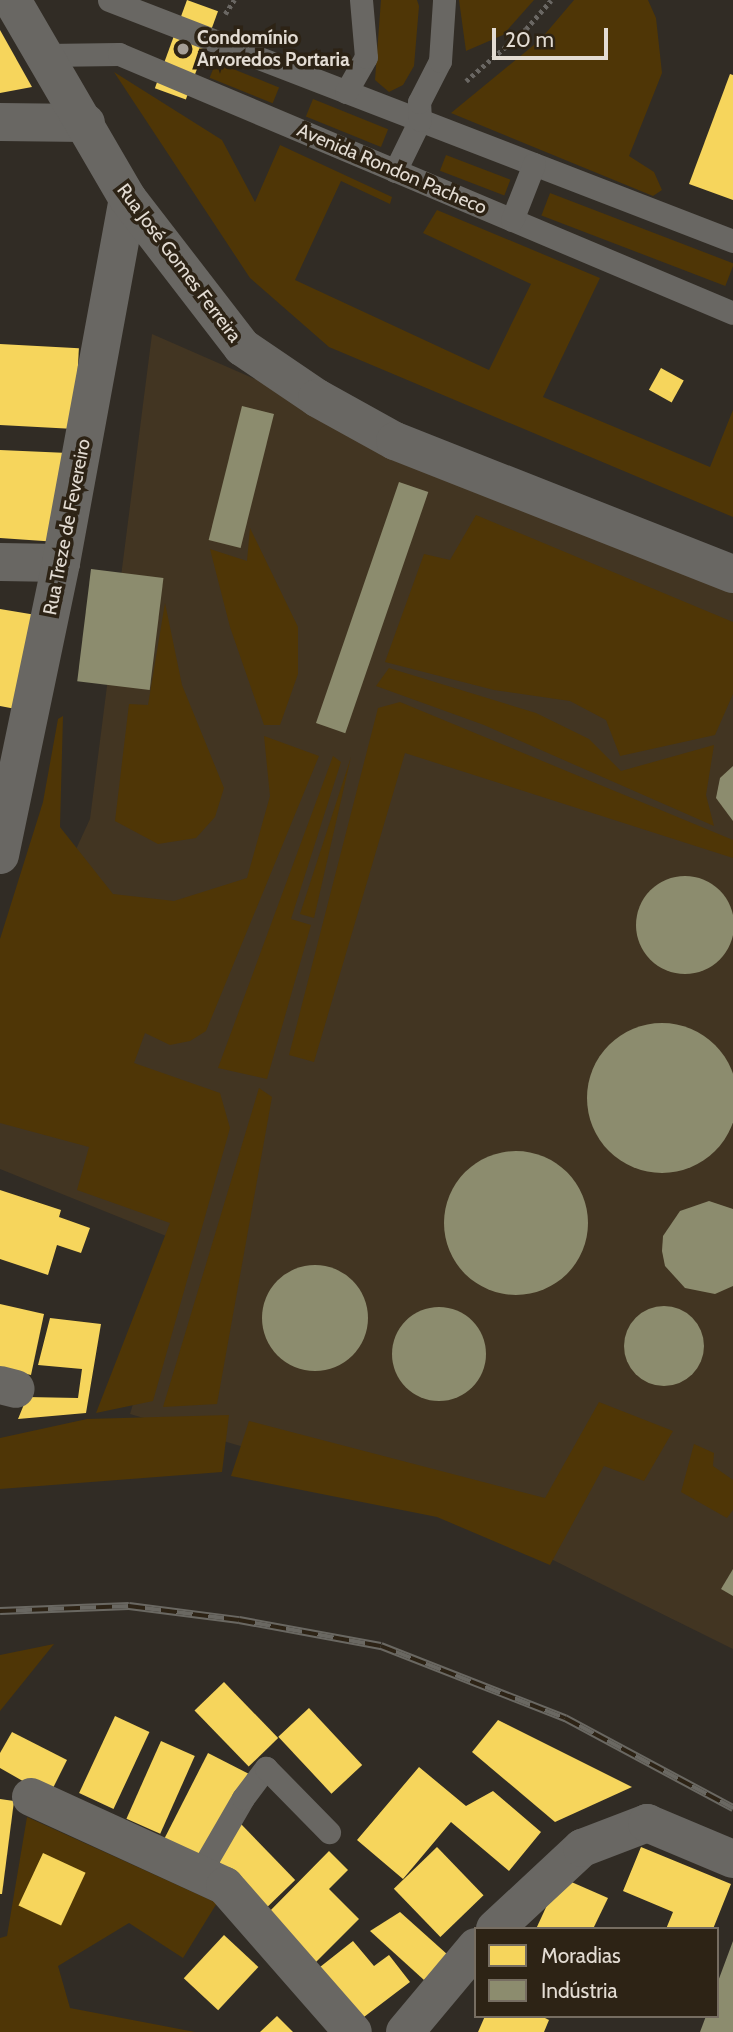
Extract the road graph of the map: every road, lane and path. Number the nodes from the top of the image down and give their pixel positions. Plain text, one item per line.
1 (12, 0) edge
2 (108, 0) edge
3 (361, 0) edge
4 (444, 0) edge
5 (551, 0) edge
6 (46, 55) junction
7 (346, 92) junction
8 (420, 120) junction
9 (0, 122) edge
10 (86, 123) junction
11 (534, 164) junction
12 (395, 171) junction
13 (128, 199) junction
14 (512, 220) junction
15 (733, 241) edge
16 (733, 313) edge
17 (0, 562) edge
18 (61, 563) junction
19 (733, 574) edge
20 (0, 855) edge
21 (31, 1797) dead end
22 (329, 1832) dead end
23 (733, 1859) edge
24 (198, 1874) junction
25 (497, 1927) edge
26 (474, 1949) edge
27 (353, 2032) edge
28 (405, 2032) edge

1 - 6 street, Rua José Gomes Ferreira
2 - 7 lane
3 - 7 lane
4 - 8 lane
5 - 8 path
6 - 10 street, Rua José Gomes Ferreira
6 - 12 lane, Avenida Rondon Pacheco
7 - 8 lane
8 - 11 lane
8 - 12 lane
9 - 10 street
10 - 13 street, Rua José Gomes Ferreira
11 - 14 lane
11 - 15 lane
12 - 14 lane, Avenida Rondon Pacheco
13 - 18 street, Rua Treze de Fevereiro
13 - 19 street, Rua José Gomes Ferreira
14 - 16 lane, Avenida Rondon Pacheco
17 - 18 street
18 - 20 street, Rua Treze de Fevereiro
21 - 24 street
22 - 24 lane
23 - 25 street
24 - 27 street
26 - 28 street

